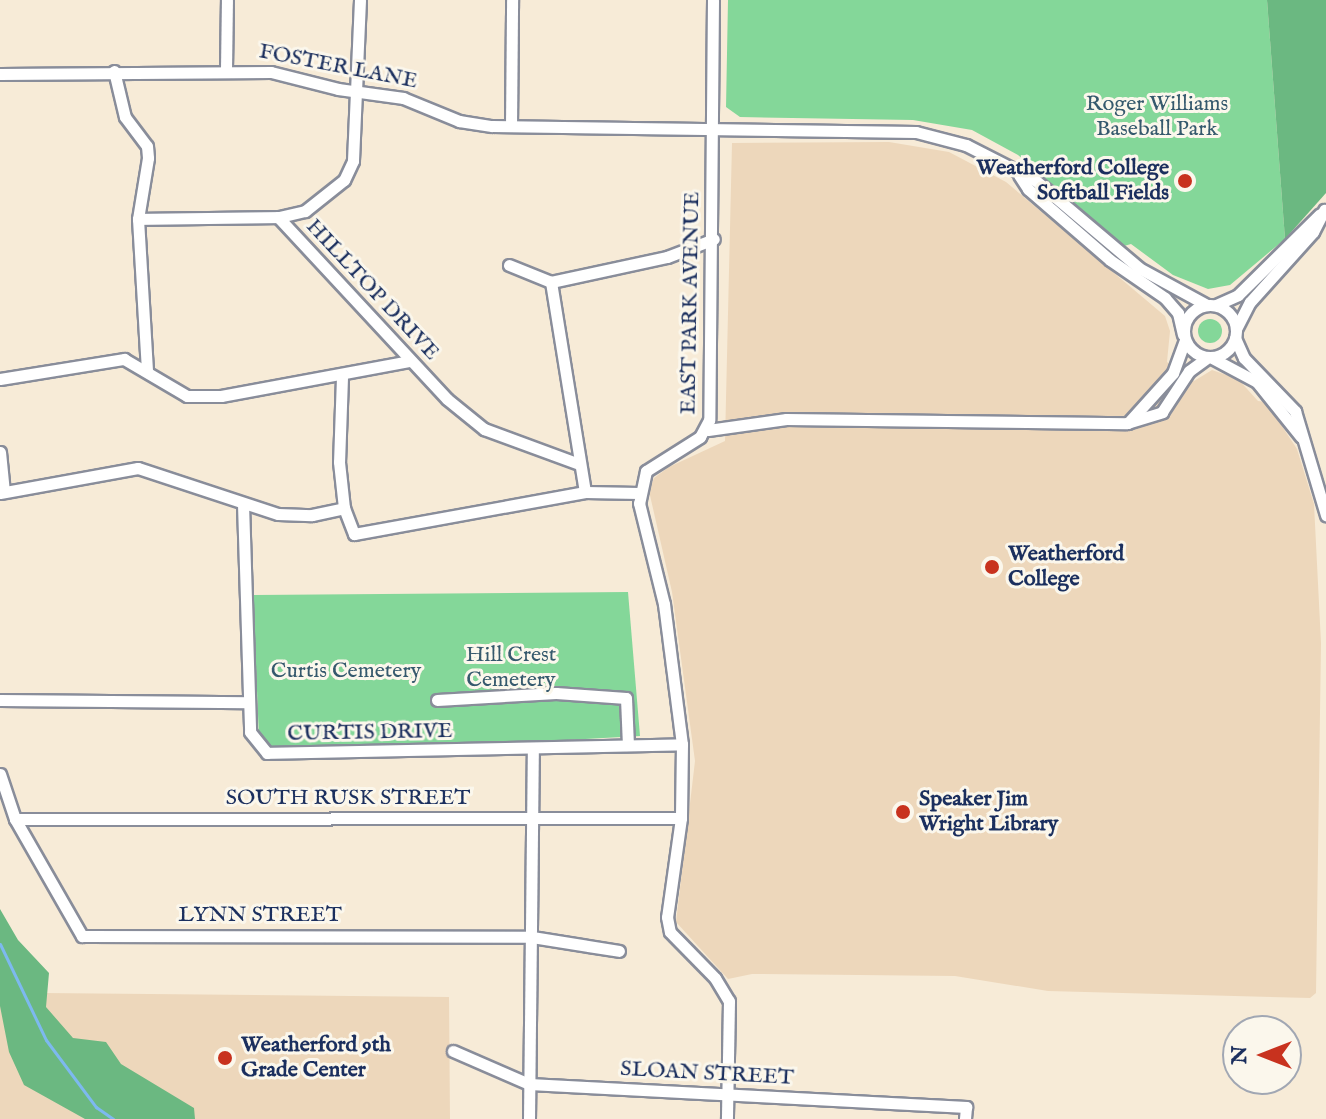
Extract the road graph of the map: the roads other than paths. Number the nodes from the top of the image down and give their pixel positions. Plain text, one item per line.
1 (227, 0) edge
2 (360, 0) edge
3 (512, 0) edge
4 (713, 0) edge
5 (226, 69) junction
6 (114, 71) junction
7 (0, 74) edge
8 (355, 93) junction
9 (511, 126) junction
10 (713, 128) junction
11 (1019, 175) junction
12 (1325, 209) edge
13 (278, 217) junction
14 (138, 219) junction
15 (714, 239) junction
16 (509, 265) dead end
17 (551, 282) junction
18 (1211, 305) junction
19 (1236, 333) junction
20 (1184, 337) junction
21 (1210, 358) junction
22 (409, 361) junction
23 (147, 370) junction
24 (342, 377) junction
25 (0, 379) edge
26 (1127, 423) junction
27 (708, 430) junction
28 (1304, 440) junction
29 (0, 452) edge
30 (579, 464) junction
31 (2, 492) edge
32 (585, 492) junction
33 (639, 493) junction
34 (243, 504) junction
35 (344, 508) junction
36 (1326, 515) edge
37 (0, 700) edge
38 (437, 700) dead end
39 (248, 702) junction
40 (682, 744) junction
41 (628, 745) junction
42 (533, 748) junction
43 (0, 774) edge
44 (533, 818) junction
45 (681, 818) junction
46 (15, 819) junction
47 (532, 937) junction
48 (619, 951) dead end
49 (453, 1051) dead end
50 (529, 1084) junction
51 (727, 1096) junction
52 (966, 1113) edge
53 (529, 1119) edge
54 (727, 1119) edge

1 - 5 street
2 - 8 street, HILLTOP DRIVE
3 - 9 street
4 - 10 street, EAST PARK AVENUE
5 - 6 street, FOSTER LANE
5 - 8 street, FOSTER LANE
6 - 7 street, FOSTER LANE
6 - 14 street
8 - 9 street, FOSTER LANE
8 - 13 street, HILLTOP DRIVE
9 - 10 street, FOSTER LANE
10 - 11 street, FOSTER LANE
10 - 15 street, EAST PARK AVENUE
11 - 18 street, FOSTER LANE
11 - 20 street
12 - 18 street
12 - 19 street
13 - 14 street
13 - 22 street, HILLTOP DRIVE
14 - 23 street
15 - 17 street
15 - 27 street, EAST PARK AVENUE
16 - 17 street
17 - 30 street
18 - 19 street
18 - 20 street
19 - 21 street
19 - 28 street
20 - 21 street
20 - 26 street
21 - 26 street
21 - 28 street
22 - 24 street
22 - 30 street, HILLTOP DRIVE
23 - 24 street
23 - 25 street
24 - 35 street
26 - 27 street
27 - 33 street, EAST PARK AVENUE
28 - 36 street
29 - 31 street
30 - 32 street
31 - 34 street
32 - 33 street
32 - 35 street
33 - 40 street
34 - 35 street
34 - 39 street, CURTIS DRIVE
37 - 39 street
38 - 41 street
39 - 42 street, CURTIS DRIVE
40 - 41 street, CURTIS DRIVE
40 - 45 street
41 - 42 street, CURTIS DRIVE
42 - 44 street
43 - 46 street, LYNN STREET
44 - 45 street, SOUTH RUSK STREET
44 - 46 street, SOUTH RUSK STREET
44 - 47 street
45 - 51 street
46 - 47 street, LYNN STREET
47 - 48 street, LYNN STREET
47 - 50 street
49 - 50 street, SLOAN STREET
50 - 51 street, SLOAN STREET
50 - 53 street
51 - 52 street, SLOAN STREET
51 - 54 street

